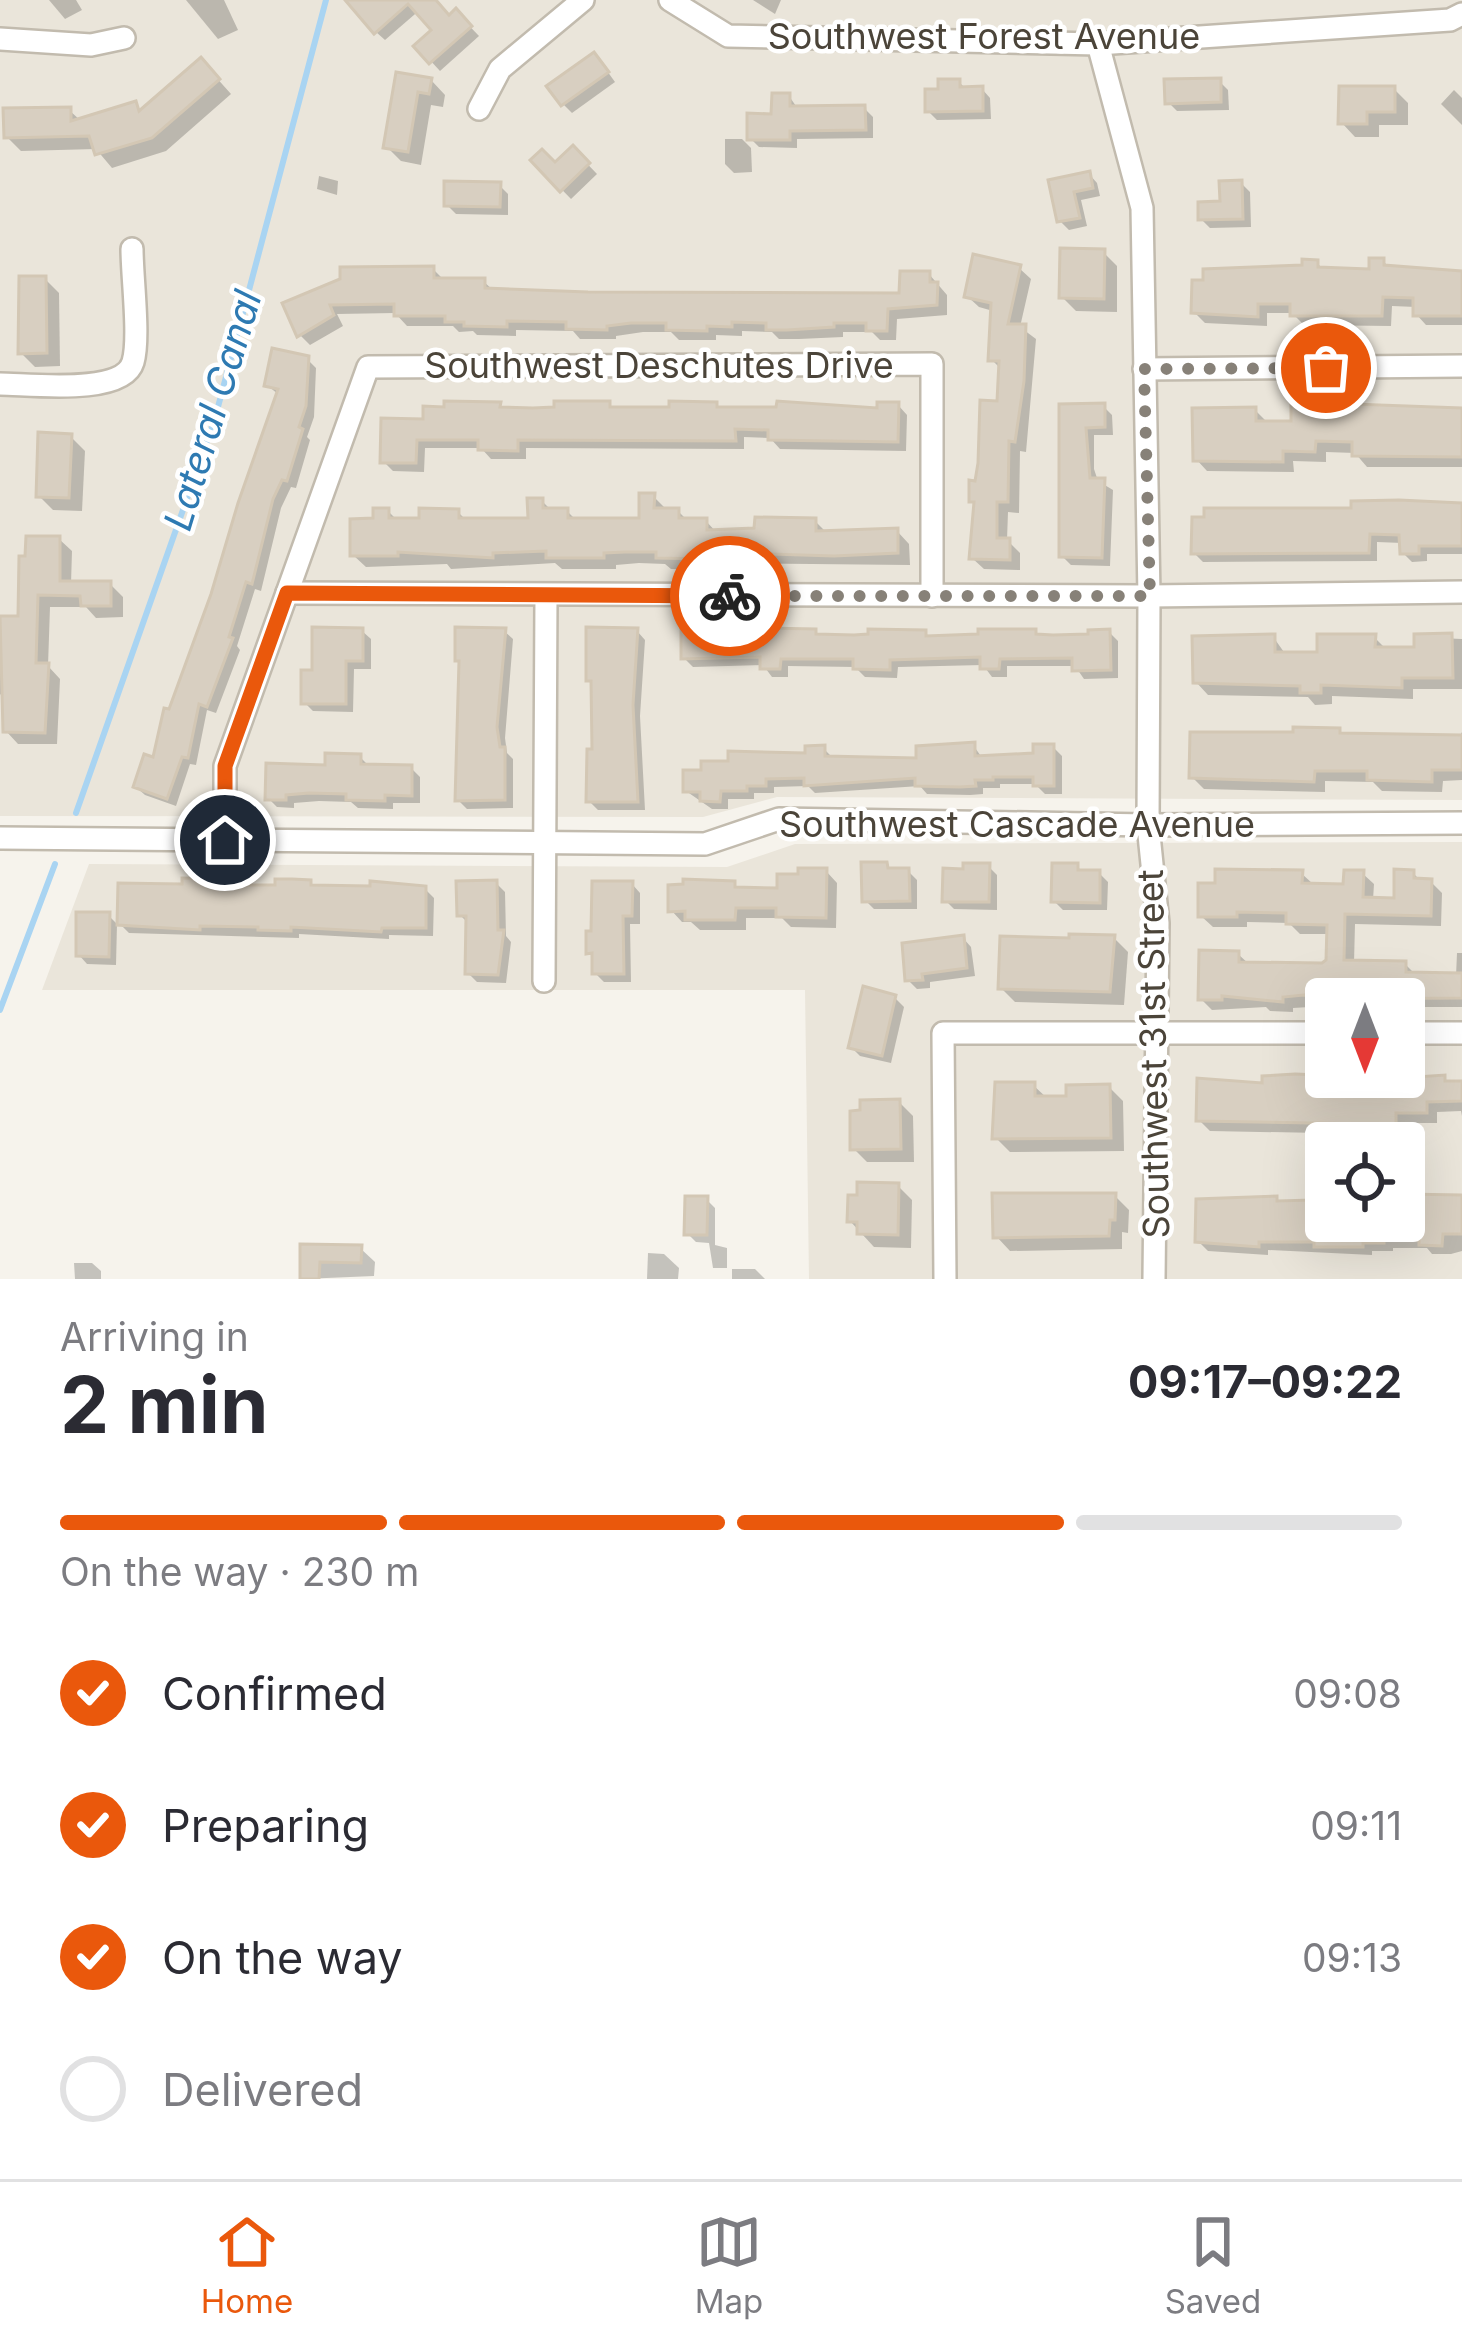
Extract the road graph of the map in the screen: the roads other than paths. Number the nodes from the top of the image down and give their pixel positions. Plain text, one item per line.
1 (583, 0) edge
2 (670, 0) edge
3 (1458, 21) edge
4 (0, 38) edge
5 (124, 38) dead end
6 (1098, 44) junction
7 (479, 110) dead end
8 (132, 249) dead end
9 (1462, 366) edge
10 (1144, 369) junction
11 (0, 384) edge
12 (1462, 592) edge
13 (287, 593) junction
14 (546, 596) junction
15 (932, 596) junction
16 (1150, 596) junction
17 (1462, 823) edge
18 (1148, 825) junction
19 (0, 838) edge
20 (225, 840) junction
21 (546, 843) junction
22 (544, 981) dead end
23 (1155, 1033) junction
24 (1305, 1033) edge
25 (1425, 1033) edge
26 (1462, 1033) edge
27 (945, 1279) edge
28 (1154, 1279) edge

1 - 7 street
2 - 6 street, Southwest Forest Avenue
3 - 6 street, Southwest Forest Avenue
4 - 5 street
6 - 10 street, Southwest 31st Street
8 - 11 street
9 - 10 street
10 - 16 street, Southwest 31st Street
12 - 16 street
13 - 14 street
13 - 15 street, Southwest Deschutes Drive
13 - 20 street
14 - 15 street
14 - 21 street
15 - 16 street
16 - 18 street, Southwest 31st Street
17 - 18 street, Southwest Cascade Avenue
18 - 21 street, Southwest Cascade Avenue
18 - 23 street, Southwest 31st Street
19 - 20 street, Southwest Cascade Avenue
20 - 21 street, Southwest Cascade Avenue
21 - 22 street
23 - 24 street
23 - 27 street
23 - 28 street, Southwest 31st Street
25 - 26 street

